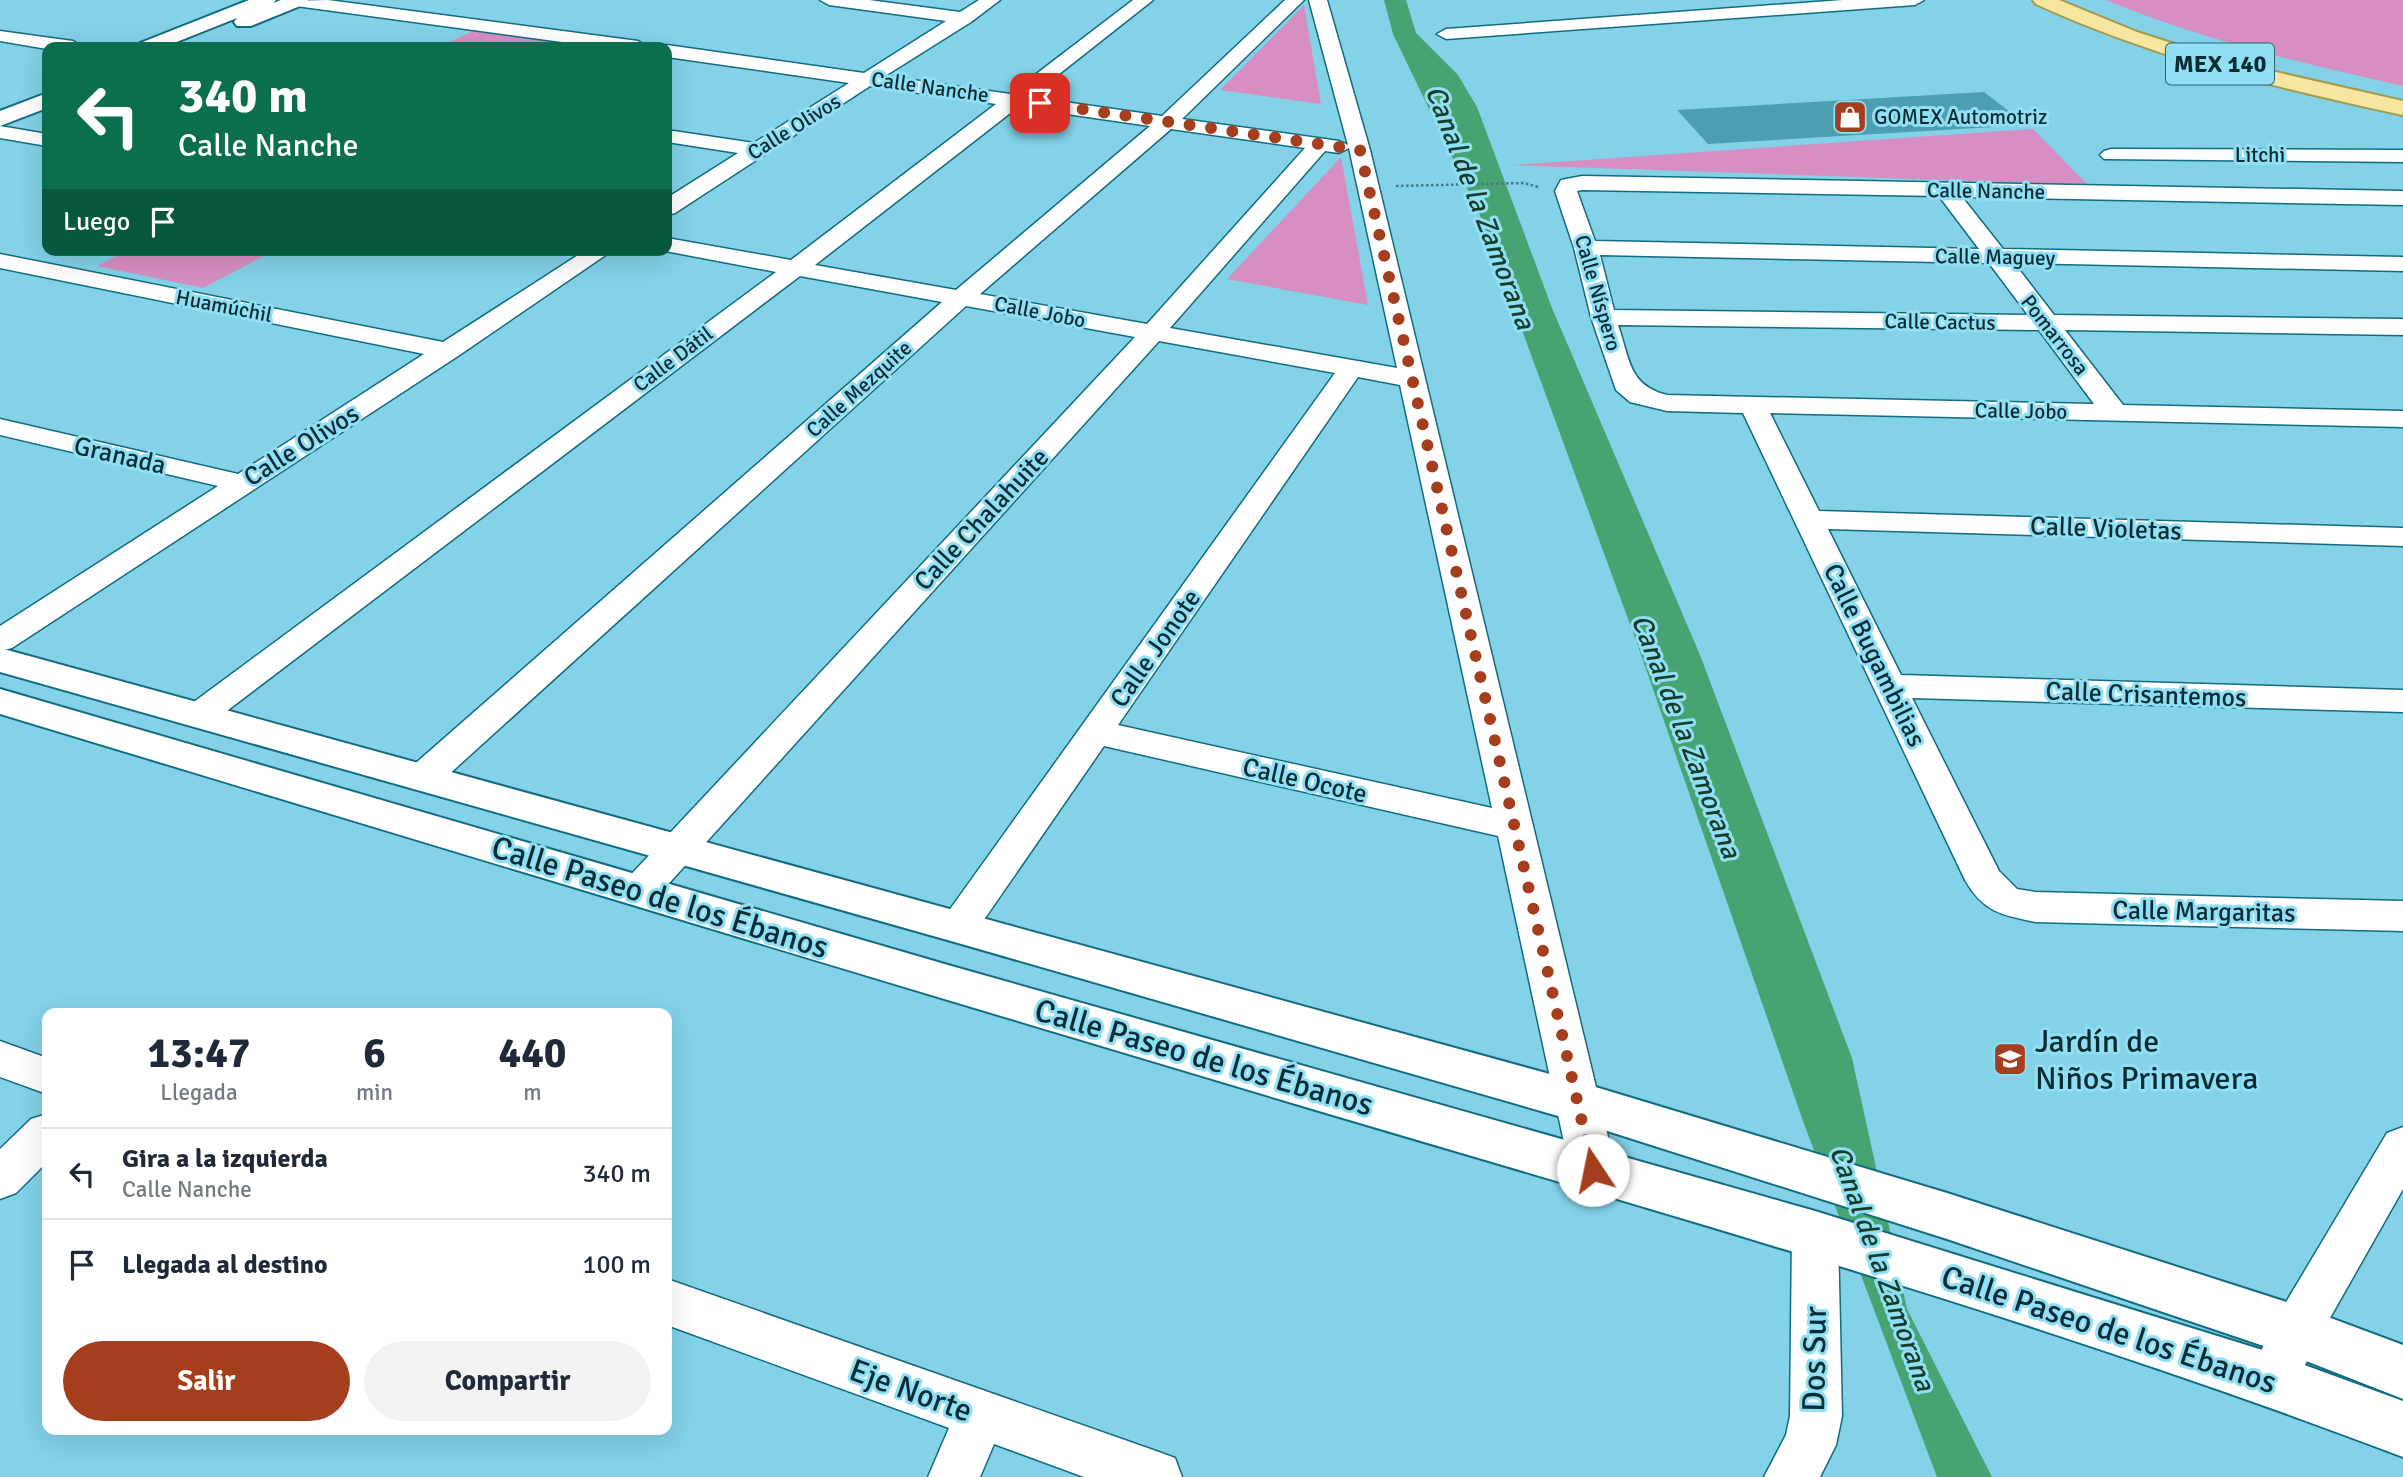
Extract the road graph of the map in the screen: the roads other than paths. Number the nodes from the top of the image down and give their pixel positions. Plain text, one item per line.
1 (266, 0) edge
2 (829, 0) edge
3 (991, 0) edge
4 (1144, 0) edge
5 (1295, 0) edge
6 (1318, 0) edge
7 (1724, 0) edge
8 (1914, 0) edge
9 (2043, 0) edge
10 (2084, 0) edge
11 (297, 1) edge
12 (1874, 1) edge
13 (1740, 13) junction
14 (965, 18) junction
15 (1446, 34) dead end
16 (0, 36) edge
17 (42, 42) edge
18 (160, 42) edge
19 (193, 42) edge
20 (601, 42) edge
21 (672, 52) edge
22 (870, 79) junction
23 (42, 89) edge
24 (2403, 92) edge
25 (1015, 100) junction
26 (42, 102) edge
27 (0, 105) edge
28 (2403, 108) edge
29 (0, 119) edge
30 (1167, 122) junction
31 (0, 132) edge
32 (672, 137) edge
33 (42, 139) edge
34 (1320, 144) junction
35 (757, 149) junction
36 (1360, 150) junction
37 (2111, 155) dead end
38 (2380, 156) junction
39 (2403, 156) edge
40 (2403, 174) edge
41 (1569, 185) joint
42 (1946, 190) junction
43 (2403, 198) edge
44 (672, 205) edge
45 (672, 246) edge
46 (1586, 248) junction
47 (593, 256) edge
48 (1995, 257) junction
49 (0, 261) edge
50 (2403, 264) edge
51 (796, 268) junction
52 (962, 298) junction
53 (1603, 317) junction
54 (2046, 323) junction
55 (2403, 327) edge
56 (1152, 333) junction
57 (449, 351) junction
58 (1351, 369) junction
59 (1412, 379) junction
60 (1639, 396) joint
61 (1752, 404) junction
62 (2115, 413) junction
63 (2403, 419) edge
64 (0, 427) edge
65 (240, 483) junction
66 (1809, 520) junction
67 (2403, 537) edge
68 (0, 641) edge
69 (0, 660) edge
70 (1890, 686) junction
71 (0, 701) edge
72 (2403, 701) edge
73 (200, 715) junction
74 (1096, 732) junction
75 (422, 778) junction
76 (1516, 827) junction
77 (677, 849) junction
78 (639, 891) junction
79 (2005, 901) joint
80 (2403, 916) edge
81 (958, 926) junction
82 (0, 1059) edge
83 (42, 1074) edge
84 (1579, 1102) junction
85 (42, 1138) edge
86 (2403, 1147) edge
87 (1593, 1170) junction
88 (0, 1179) edge
89 (1825, 1239) junction
90 (672, 1304) edge
91 (2296, 1331) junction
92 (2403, 1372) edge
93 (2272, 1380) junction
94 (980, 1416) junction
95 (2403, 1429) edge
96 (954, 1477) edge
97 (1156, 1477) edge
98 (1790, 1477) edge

1 - 18 main road
2 - 14 street
3 - 14 street, Calle Olivos
4 - 25 street, Calle Dátil
5 - 30 street, Calle Mezquite
6 - 36 street
7 - 13 street
8 - 12 street
9 - 28 main road, MEX 140
10 - 24 main road, MEX 140
11 - 19 main road
11 - 20 street
12 - 13 street
13 - 15 street
14 - 22 street, Calle Olivos
16 - 17 street
21 - 22 street, Calle Nanche
22 - 25 street, Calle Nanche
22 - 35 street, Calle Olivos
23 - 27 main road
25 - 30 street, Calle Nanche
25 - 51 street, Calle Dátil
26 - 29 main road
30 - 34 street, Calle Nanche
30 - 52 street, Calle Mezquite
31 - 33 street
32 - 35 street
34 - 36 street, Calle Nanche
34 - 56 street, Calle Chalahuite
35 - 44 street, Calle Olivos
36 - 59 street
37 - 38 street, Litchi
38 - 39 street, Litchi
38 - 40 street
41 - 42 street, Calle Nanche
41 - 46 street, Calle Níspero
42 - 43 street, Calle Nanche
42 - 48 street, Pomarrosa
45 - 51 street, Calle Jobo
46 - 48 street, Calle Maguey
46 - 53 street, Calle Níspero
47 - 57 street, Calle Olivos
48 - 50 street, Calle Maguey
48 - 54 street, Pomarrosa
49 - 57 street, Huamúchil
51 - 52 street, Calle Jobo
51 - 73 street, Calle Dátil
52 - 56 street, Calle Jobo
52 - 75 street, Calle Mezquite
53 - 54 street, Calle Cactus
53 - 60 street, Calle Níspero
54 - 55 street, Calle Cactus
54 - 62 street, Pomarrosa
56 - 58 street, Calle Jobo
56 - 77 street, Calle Chalahuite
57 - 65 street, Calle Olivos
58 - 59 street, Calle Jobo
58 - 74 street, Calle Jonote
59 - 76 street
60 - 61 street, Calle Jobo
61 - 62 street, Calle Jobo
61 - 66 street, Calle Bugambilias
62 - 63 street, Calle Jobo
64 - 65 street, Granada
65 - 68 street, Calle Olivos
66 - 67 street, Calle Violetas
66 - 70 street, Calle Bugambilias
69 - 73 main road, Calle Paseo de los Ébanos
70 - 72 street, Calle Crisantemos
70 - 79 street, Calle Bugambilias
71 - 78 main road, Calle Paseo de los Ébanos
73 - 75 main road, Calle Paseo de los Ébanos
74 - 76 street, Calle Ocote
74 - 81 street, Calle Jonote
75 - 77 main road, Calle Paseo de los Ébanos
76 - 84 street
77 - 78 street, Calle Chalahuite
77 - 81 main road, Calle Paseo de los Ébanos
78 - 87 main road, Calle Paseo de los Ébanos
79 - 80 street, Calle Margaritas
81 - 84 main road, Calle Paseo de los Ébanos
82 - 83 street
84 - 87 street
84 - 91 main road, Calle Paseo de los Ébanos
85 - 88 street
86 - 91 street
87 - 89 main road, Calle Paseo de los Ébanos
89 - 93 main road, Calle Paseo de los Ébanos
89 - 98 street, Dos Sur
90 - 94 street, Eje Norte
91 - 92 main road, Calle Paseo de los Ébanos
91 - 93 street
93 - 95 main road, Calle Paseo de los Ébanos
94 - 96 street
94 - 97 street, Eje Norte

